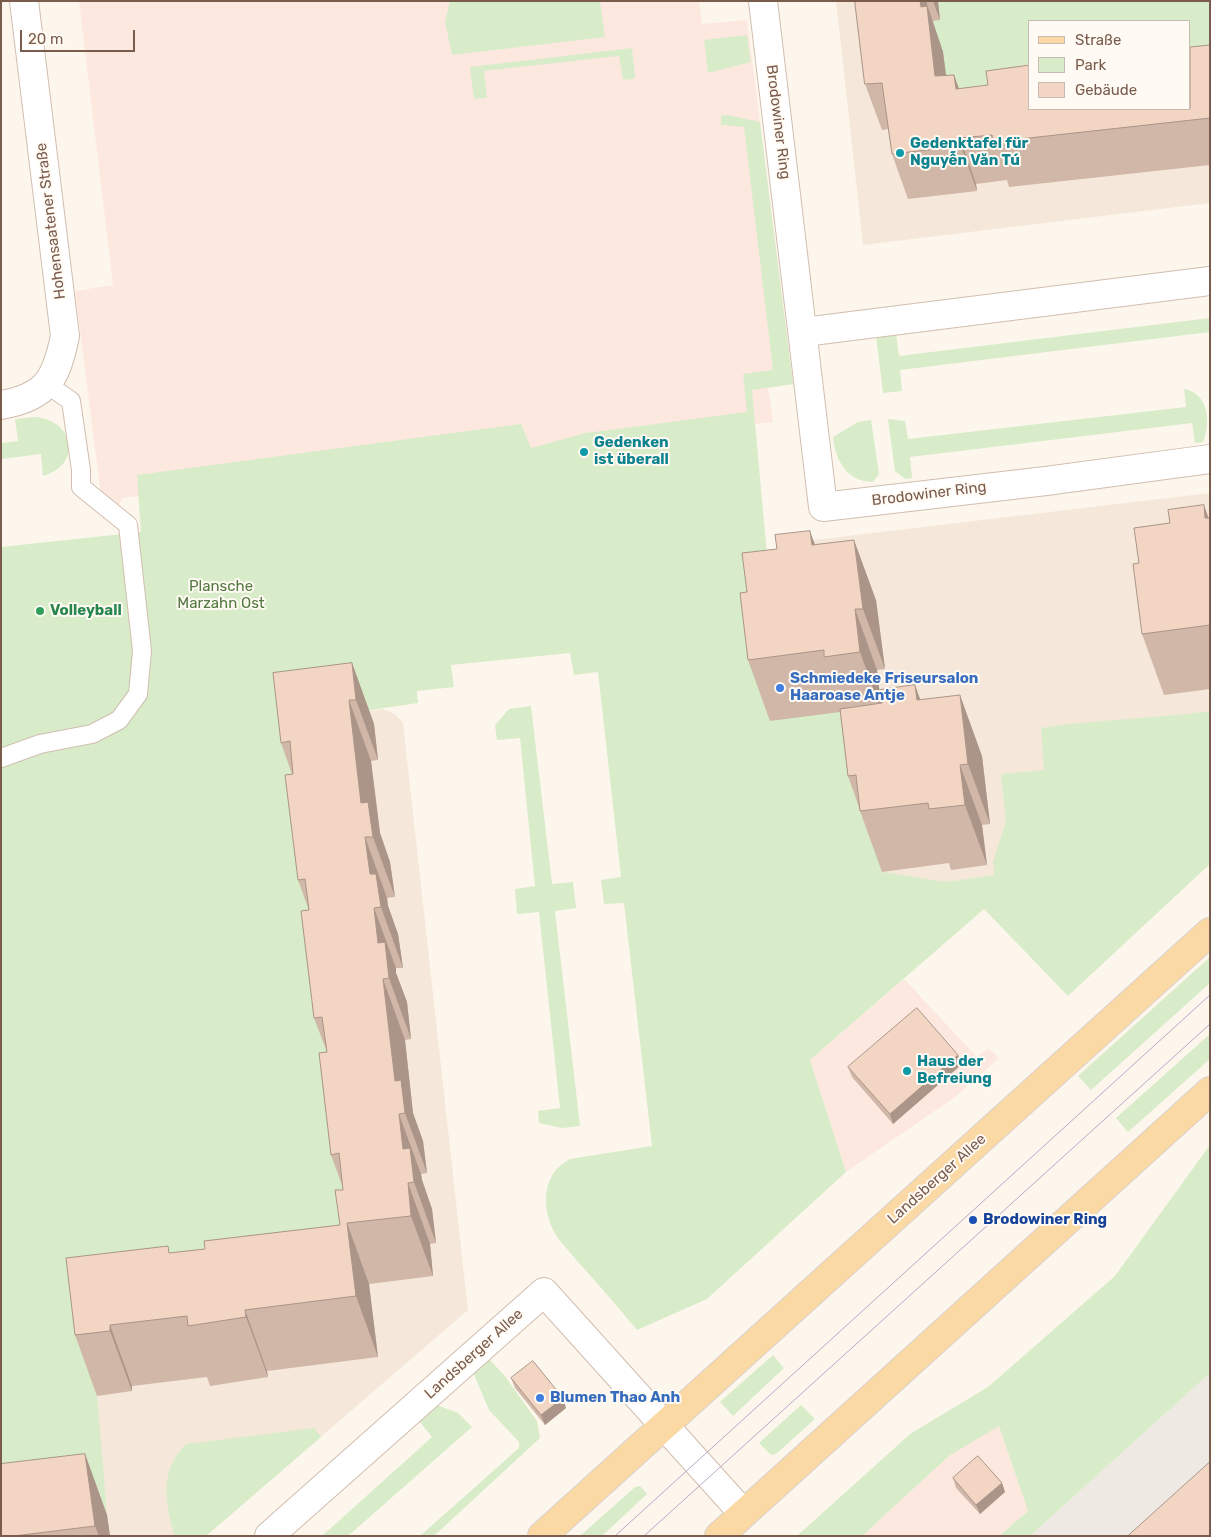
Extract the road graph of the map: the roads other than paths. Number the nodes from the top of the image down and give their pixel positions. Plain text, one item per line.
1 (24, 1) edge
2 (763, 1) edge
3 (1210, 281) edge
4 (804, 332) junction
5 (48, 385) junction
6 (1, 405) edge
7 (1210, 459) edge
8 (1, 758) edge
9 (1210, 932) edge
10 (1210, 1091) edge
11 (664, 1426) junction
12 (743, 1514) junction
13 (269, 1536) edge
14 (542, 1536) edge
15 (719, 1536) edge

1 - 5 street, Hohensaatener Straße
2 - 4 street, Brodowiner Ring
3 - 4 street
4 - 7 street, Brodowiner Ring
5 - 6 street, Hohensaatener Straße
5 - 8 lane
9 - 11 main road, Landsberger Allee
10 - 12 main road
11 - 12 street, Landsberger Allee
11 - 13 street, Landsberger Allee
11 - 14 main road, Landsberger Allee
12 - 15 main road

